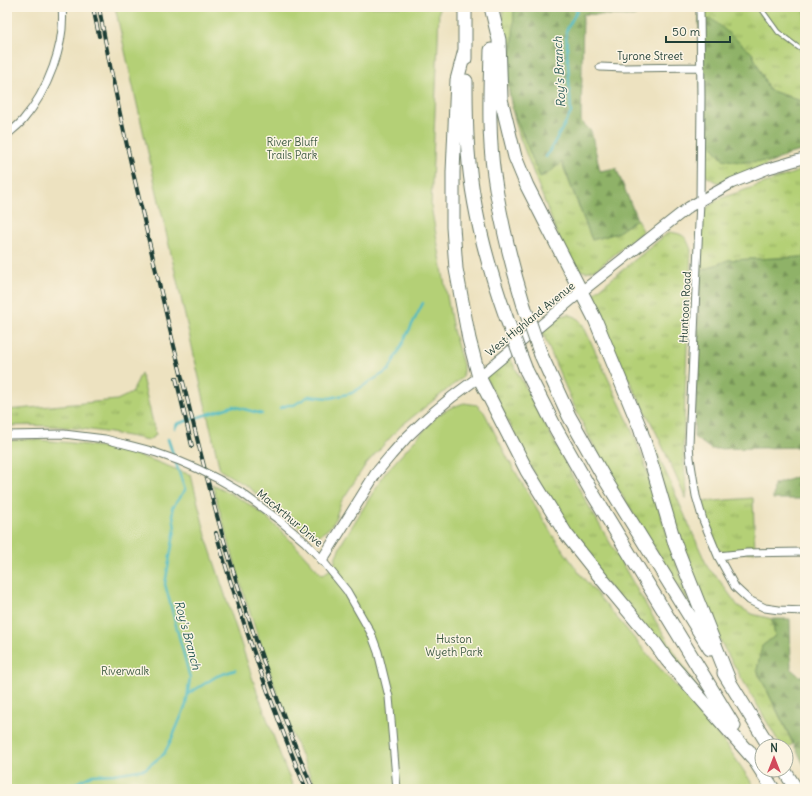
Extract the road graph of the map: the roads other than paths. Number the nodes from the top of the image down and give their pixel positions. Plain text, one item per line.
1 (62, 7) edge
2 (464, 7) edge
3 (491, 7) edge
4 (700, 7) edge
5 (760, 7) edge
6 (465, 50) junction
7 (805, 52) edge
8 (600, 67) dead end
9 (700, 67) junction
10 (7, 135) edge
11 (805, 158) edge
12 (700, 201) junction
13 (582, 292) junction
14 (478, 377) junction
15 (7, 435) edge
16 (805, 552) edge
17 (718, 556) junction
18 (322, 560) junction
19 (805, 611) edge
20 (728, 680) junction
21 (764, 738) edge
22 (752, 757) junction
23 (789, 778) edge
24 (397, 789) edge
25 (773, 789) edge
26 (796, 789) edge

1 - 10 street
2 - 6 highway
3 - 13 highway
3 - 20 highway, bridge
4 - 9 street, Huntoon Road
5 - 7 lane
6 - 14 highway
6 - 22 highway, bridge
8 - 9 street, Tyrone Street
9 - 12 street, Huntoon Road
11 - 12 street, West Highland Avenue
12 - 13 street, West Highland Avenue
12 - 17 street, Huntoon Road
13 - 14 street, West Highland Avenue
13 - 20 highway
14 - 18 street, West Highland Avenue
14 - 22 highway
15 - 18 street, MacArthur Drive, bridge
16 - 17 street
17 - 19 street, Huntoon Road
18 - 24 street, MacArthur Drive
20 - 21 highway
22 - 25 highway
23 - 26 highway

